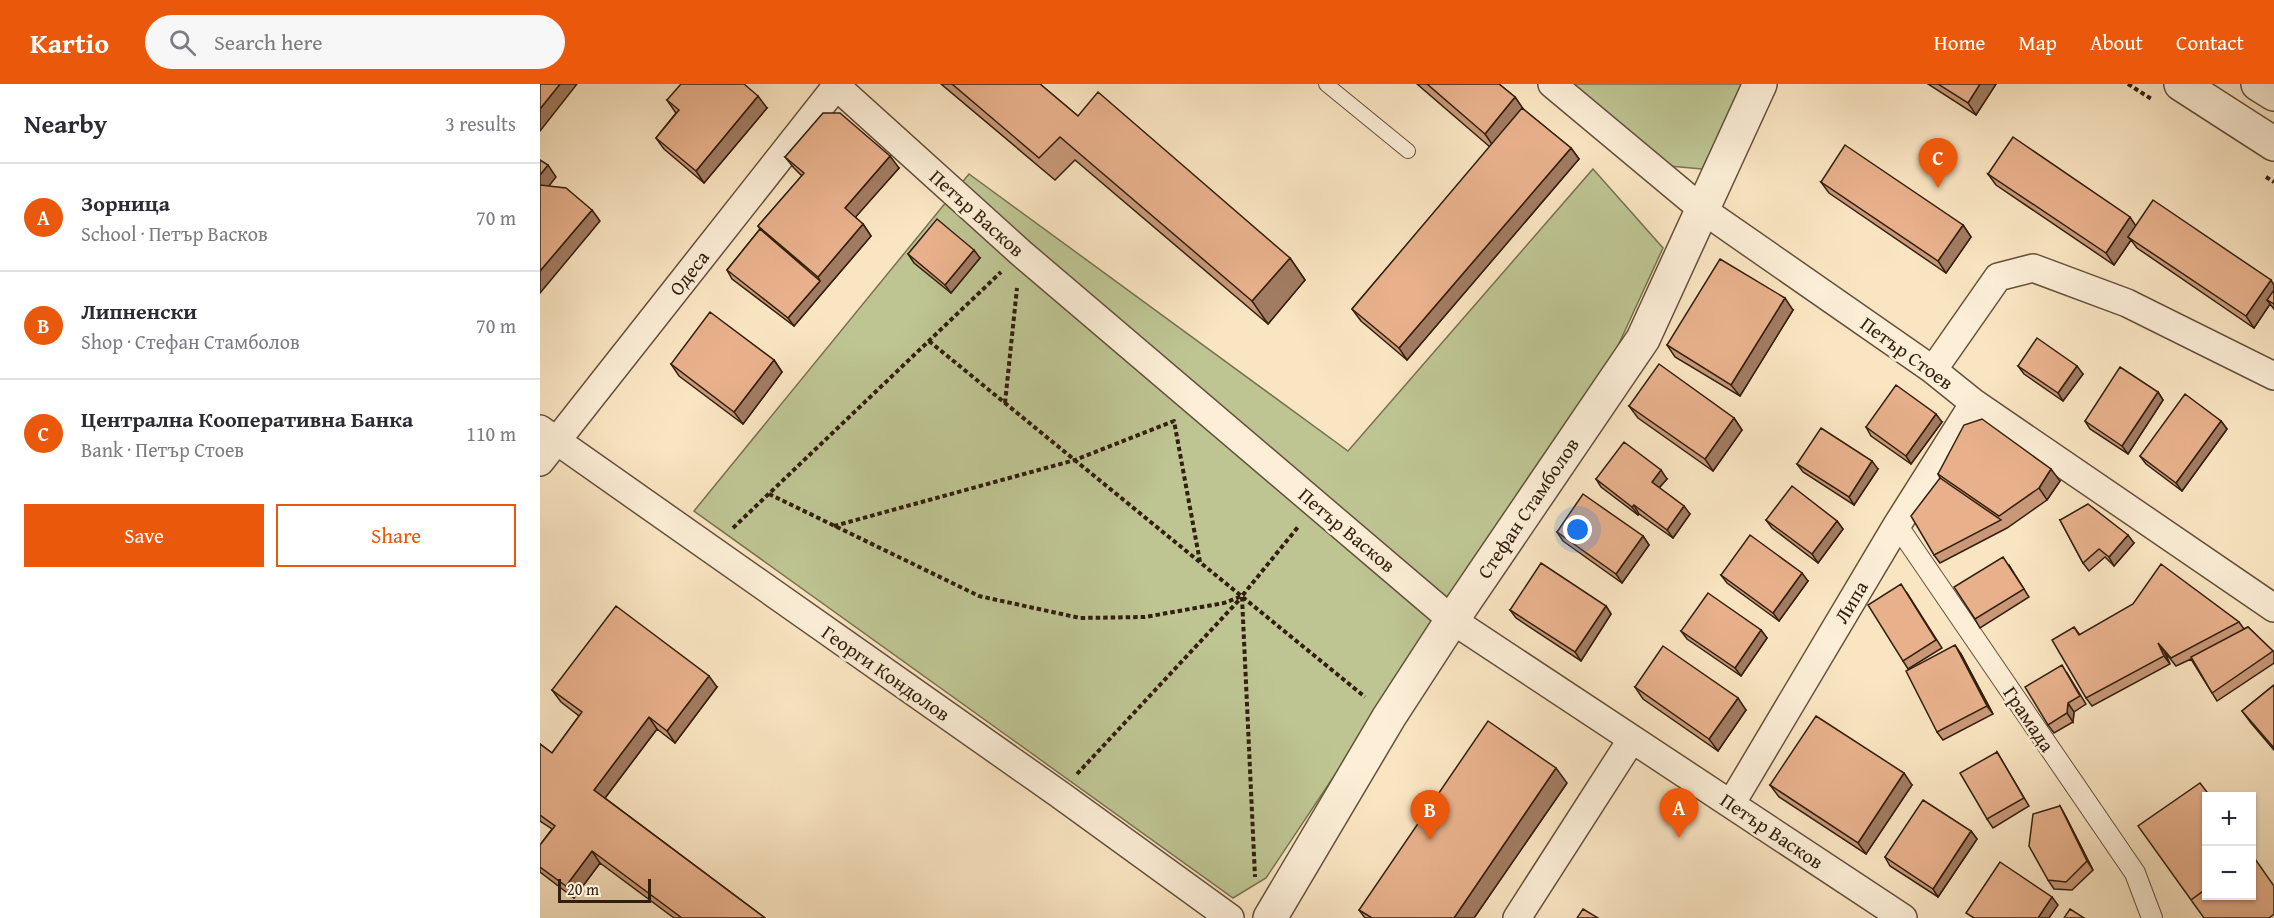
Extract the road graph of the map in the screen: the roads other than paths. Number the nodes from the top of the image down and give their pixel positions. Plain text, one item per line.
1 (1326, 84) edge
2 (1552, 84) edge
3 (1760, 84) edge
4 (2181, 84) edge
5 (2258, 84) edge
6 (836, 85) edge
7 (2274, 94) edge
8 (2274, 144) edge
9 (1408, 151) dead end
10 (1703, 210) junction
11 (1933, 370) junction
12 (2274, 376) edge
13 (1974, 403) junction
14 (545, 444) edge
15 (1897, 525) junction
16 (2274, 608) edge
17 (1452, 620) junction
18 (1632, 739) junction
19 (1731, 804) junction
20 (1230, 918) edge
21 (1270, 918) edge
22 (1516, 918) edge
23 (1903, 918) edge
24 (2152, 918) edge

1 - 9 lane
2 - 10 street, Петър Стоев
3 - 10 street, Стефан Стамболов
4 - 8 street
5 - 7 street
6 - 14 street, Одеса
6 - 17 street, Петър Васков
10 - 11 street, Петър Стоев
10 - 17 street, Стефан Стамболов
11 - 12 street
11 - 13 street, Петър Стоев
13 - 15 street, Липа
13 - 16 street, Петър Стоев
14 - 20 street, Георги Кондолов
15 - 19 street, Липа
15 - 24 street, Грамада
17 - 18 street, Петър Васков
17 - 21 street, Стефан Стамболов
18 - 19 street, Петър Васков
18 - 22 street
19 - 23 street, Петър Васков

